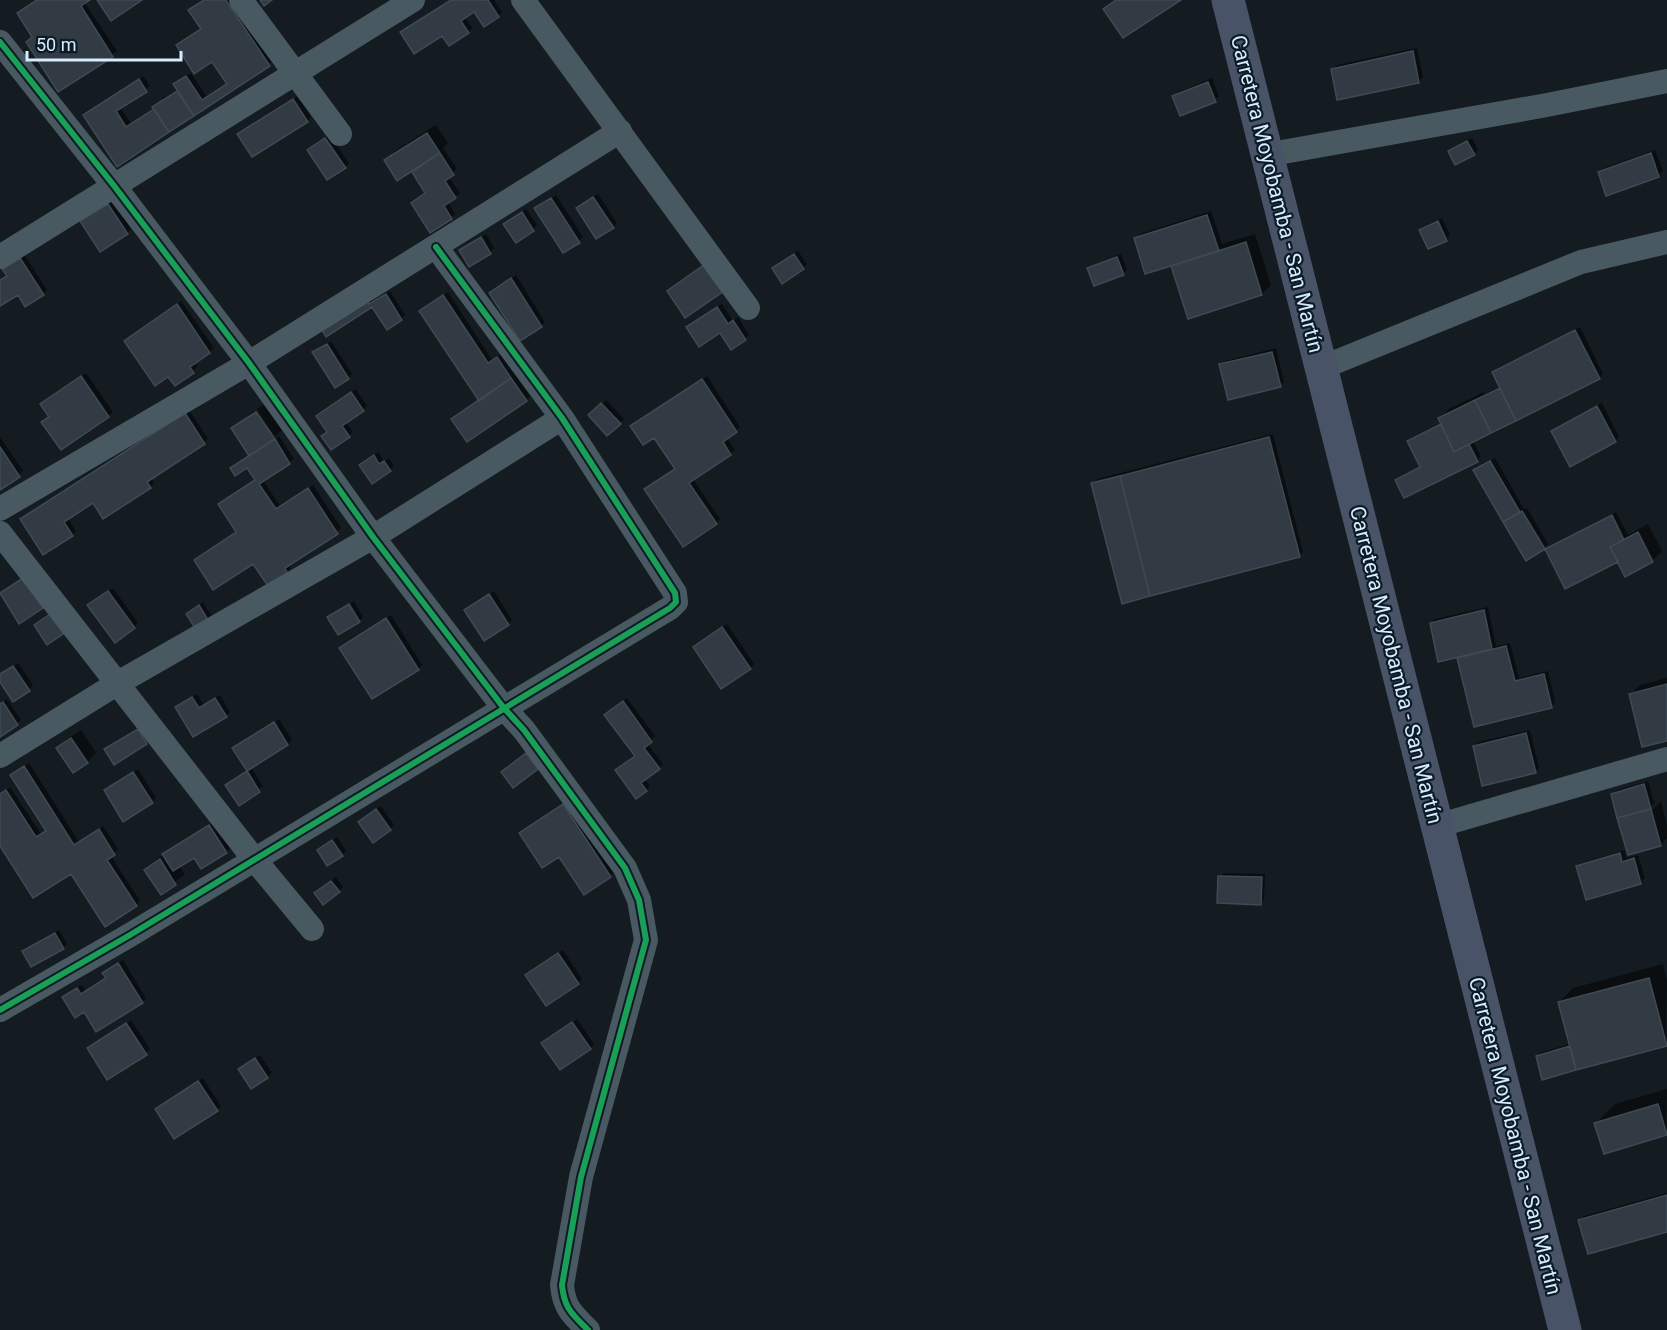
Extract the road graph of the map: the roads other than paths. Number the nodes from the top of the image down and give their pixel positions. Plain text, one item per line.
1 (241, 0) edge
2 (413, 0) edge
3 (523, 0) edge
4 (1228, 0) edge
5 (0, 42) edge
6 (294, 73) junction
7 (1667, 81) edge
8 (620, 131) junction
9 (340, 134) dead end
10 (1266, 155) junction
11 (115, 187) junction
12 (1667, 242) edge
13 (436, 247) junction
14 (0, 257) edge
15 (748, 308) dead end
16 (249, 363) junction
17 (1321, 368) junction
18 (562, 418) junction
19 (0, 509) edge
20 (0, 533) edge
21 (373, 537) junction
22 (118, 682) junction
23 (503, 707) junction
24 (0, 756) edge
25 (1667, 759) edge
26 (1437, 826) junction
27 (254, 859) junction
28 (312, 929) dead end
29 (0, 1010) edge
30 (588, 1330) edge
31 (1565, 1330) edge

1 - 6 street
2 - 6 street
3 - 8 street
4 - 10 main road, Carretera Moyobamba - San Martín
5 - 11 street
6 - 9 street
6 - 11 street
7 - 10 street
8 - 13 street
8 - 15 street
10 - 17 main road, Carretera Moyobamba - San Martín
11 - 14 street
11 - 16 street
12 - 17 street
13 - 16 street
13 - 18 street
16 - 19 street
16 - 21 street
17 - 26 main road, Carretera Moyobamba - San Martín
18 - 21 street
18 - 23 street
20 - 22 street
21 - 22 street
21 - 23 street
22 - 24 street
22 - 27 street
23 - 27 street
23 - 30 street
25 - 26 street
26 - 31 main road, Carretera Moyobamba - San Martín
27 - 28 street
27 - 29 street

